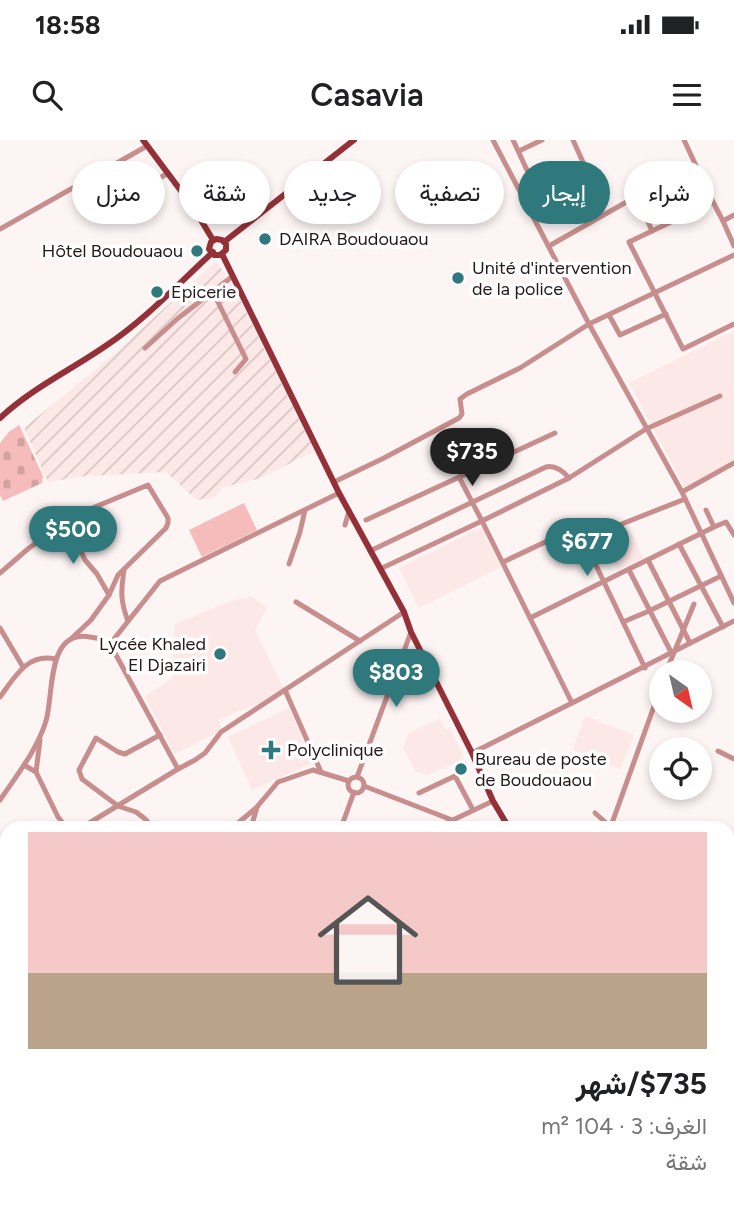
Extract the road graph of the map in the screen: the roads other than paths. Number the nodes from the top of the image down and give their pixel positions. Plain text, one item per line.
1 (354, 140) edge
2 (493, 140) edge
3 (513, 140) edge
4 (542, 140) edge
5 (573, 140) edge
6 (684, 140) edge
7 (145, 143) edge
8 (519, 151) junction
9 (523, 161) edge
10 (582, 161) edge
11 (694, 161) edge
12 (168, 173) junction
13 (165, 175) edge
14 (714, 204) edge
15 (610, 211) edge
16 (734, 215) edge
17 (723, 220) junction
18 (587, 224) edge
19 (667, 224) edge
20 (0, 227) edge
21 (652, 231) junction
22 (213, 240) junction
23 (224, 242) junction
24 (549, 246) junction
25 (734, 246) edge
26 (213, 252) junction
27 (222, 254) junction
28 (734, 256) edge
29 (233, 276) junction
30 (213, 292) junction
31 (655, 293) junction
32 (666, 314) junction
33 (609, 315) junction
34 (589, 324) junction
35 (734, 324) edge
36 (145, 348) dead end
37 (235, 372) dead end
38 (720, 396) dead end
39 (0, 418) edge
40 (646, 429) junction
41 (555, 433) dead end
42 (734, 463) edge
43 (459, 477) junction
44 (569, 478) junction
45 (334, 482) junction
46 (340, 493) junction
47 (684, 495) junction
48 (472, 502) junction
49 (305, 510) junction
50 (706, 510) dead end
51 (349, 511) junction
52 (734, 518) edge
53 (366, 520) dead end
54 (68, 521) junction
55 (482, 521) junction
56 (726, 522) junction
57 (345, 525) dead end
58 (715, 527) junction
59 (609, 530) dead end
60 (701, 533) junction
61 (734, 536) edge
62 (679, 544) junction
63 (370, 551) junction
64 (648, 560) junction
65 (503, 562) junction
66 (289, 564) dead end
67 (124, 568) junction
68 (380, 569) junction
69 (629, 570) junction
70 (0, 573) edge
71 (721, 576) junction
72 (604, 583) junction
73 (702, 585) junction
74 (109, 595) junction
75 (296, 602) dead end
76 (668, 602) junction
77 (734, 603) edge
78 (694, 604) dead end
79 (404, 611) junction
80 (649, 611) junction
81 (530, 618) junction
82 (128, 621) junction
83 (734, 621) edge
84 (623, 622) junction
85 (723, 627) junction
86 (0, 628) edge
87 (682, 630) junction
88 (411, 632) junction
89 (72, 638) junction
90 (360, 640) junction
91 (110, 641) junction
92 (690, 643) junction
93 (672, 654) junction
94 (55, 660) junction
95 (670, 660) edge
96 (23, 667) junction
97 (645, 668) junction
98 (396, 674) junction
99 (383, 682) dead end
100 (285, 690) junction
101 (0, 697) edge
102 (572, 704) junction
103 (649, 721) edge
104 (41, 733) junction
105 (160, 735) junction
106 (356, 747) dead end
107 (718, 751) dead end
108 (472, 753) junction
109 (734, 759) edge
110 (362, 763) junction
111 (24, 765) junction
112 (178, 769) junction
113 (36, 772) junction
114 (321, 772) junction
115 (357, 777) junction
116 (349, 781) junction
117 (363, 786) junction
118 (354, 792) junction
119 (0, 800) edge
120 (493, 801) junction
121 (118, 806) junction
122 (257, 806) junction
123 (421, 808) junction
124 (473, 810) junction
125 (595, 813) dead end
126 (452, 820) joint
127 (61, 821) edge
128 (93, 821) edge
129 (146, 821) edge
130 (240, 821) edge
131 (253, 821) edge
132 (344, 821) edge
133 (505, 821) edge
134 (605, 821) edge
135 (614, 821) edge

1 - 23 main road
2 - 24 street
3 - 8 street
4 - 8 street
5 - 10 street
6 - 11 street
7 - 12 main road
7 - 20 street
8 - 9 street
12 - 13 street
12 - 22 main road
14 - 17 street
15 - 21 street
16 - 17 street
17 - 25 street
18 - 24 street
19 - 21 street
21 - 31 street
22 - 23 main road
22 - 26 main road
23 - 27 main road
24 - 34 street
26 - 27 main road
26 - 39 main road
27 - 29 main road
28 - 31 street
29 - 30 street
29 - 45 main road
30 - 36 street
30 - 37 street
31 - 32 street
31 - 33 street
32 - 33 street
32 - 35 street
33 - 34 street
34 - 40 street
34 - 45 street
38 - 40 street
40 - 44 street
40 - 47 street
41 - 43 street
42 - 47 street
43 - 48 street
43 - 53 street
44 - 48 street
44 - 55 street
45 - 46 main road
46 - 49 street
46 - 51 main road
47 - 59 street
47 - 60 street
48 - 55 street
48 - 63 street
49 - 66 street
49 - 82 street
50 - 58 street
51 - 57 street
51 - 63 main road
52 - 56 street
54 - 67 street
54 - 70 street
54 - 74 street
55 - 65 street
55 - 68 street
56 - 58 street
56 - 61 street
58 - 60 street
60 - 62 street
60 - 71 street
62 - 64 street
62 - 73 street
63 - 68 main road
64 - 69 street
64 - 76 street
65 - 72 street
65 - 81 street
67 - 74 street
67 - 82 street
68 - 79 main road
69 - 72 street
69 - 80 street
71 - 73 street
71 - 77 street
72 - 81 street
72 - 84 street
73 - 76 street
73 - 85 street
74 - 89 street
75 - 90 street
76 - 80 street
76 - 87 street
78 - 87 street
79 - 88 main road
79 - 90 street
80 - 84 street
80 - 93 street
81 - 102 street
82 - 91 street
83 - 85 street
84 - 97 street
85 - 92 street
86 - 96 street
87 - 92 street
87 - 93 street
88 - 98 street
88 - 108 main road
89 - 91 street
89 - 94 street
90 - 100 street
91 - 105 street
92 - 93 street
93 - 95 street
93 - 97 street
94 - 96 street
94 - 104 street
96 - 101 street
97 - 102 street
98 - 99 street
98 - 110 street
100 - 112 street
100 - 114 street
102 - 108 street
103 - 135 street
104 - 111 street
104 - 113 street
105 - 112 street
105 - 121 street
106 - 110 street
107 - 109 street
108 - 120 main road
110 - 115 street
111 - 113 street
111 - 119 street
112 - 121 street
113 - 127 street
114 - 116 street
114 - 122 street
115 - 116 street
115 - 117 street
116 - 118 street
117 - 118 street
117 - 123 street
118 - 132 street
120 - 124 street
120 - 133 main road
121 - 128 street
121 - 129 street
122 - 130 street
122 - 131 street
123 - 124 street
123 - 126 street
124 - 126 street
125 - 134 street

